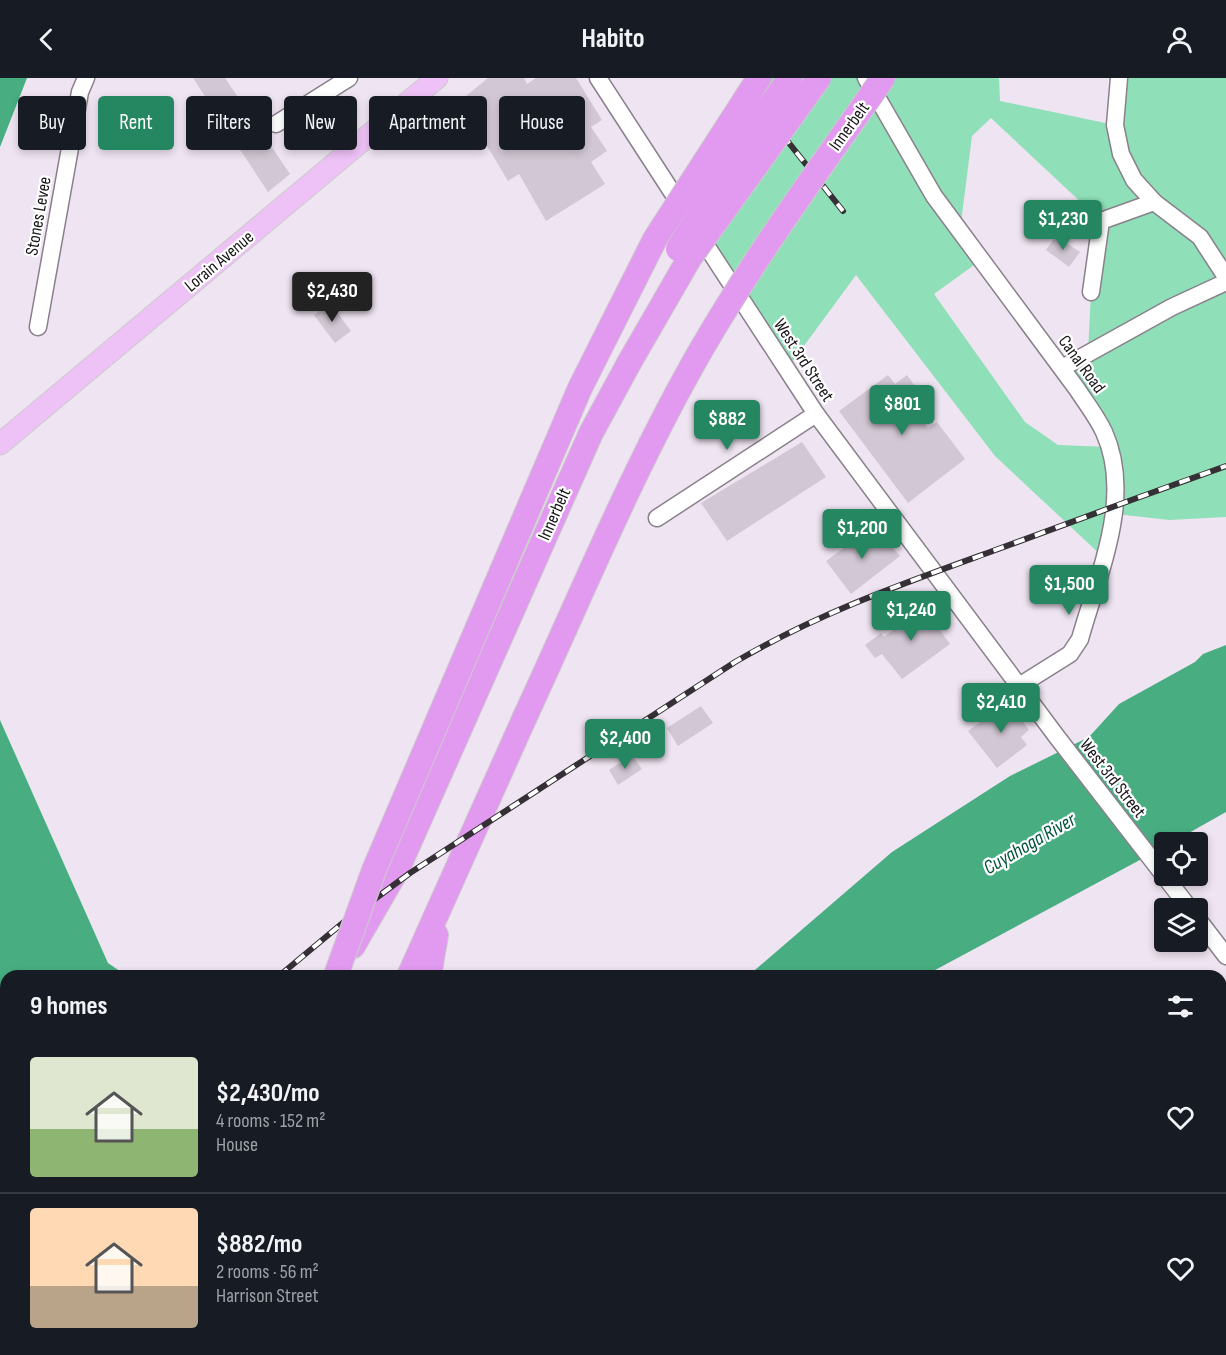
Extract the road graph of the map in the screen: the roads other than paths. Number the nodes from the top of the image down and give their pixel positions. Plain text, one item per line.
1 (86, 78) edge
2 (349, 78) edge
3 (437, 78) edge
4 (598, 78) edge
5 (759, 78) edge
6 (790, 78) edge
7 (819, 78) edge
8 (866, 78) edge
9 (884, 78) edge
10 (892, 78) edge
11 (1119, 78) edge
12 (860, 112) junction
13 (276, 124) dead end
14 (1154, 202) junction
15 (1226, 277) edge
16 (1226, 282) edge
17 (1091, 292) dead end
18 (38, 327) dead end
19 (629, 363) junction
20 (1062, 368) junction
21 (816, 414) junction
22 (0, 444) edge
23 (657, 518) dead end
24 (1019, 686) junction
25 (1181, 898) edge
26 (439, 910) junction
27 (1208, 932) edge
28 (1226, 956) edge
29 (338, 970) edge
30 (339, 970) edge
31 (412, 970) edge
32 (430, 970) edge

1 - 18 street, Stones Levee
2 - 13 street
3 - 22 main road, Lorain Avenue
4 - 21 street, West 3rd Street
5 - 29 highway, bridge
6 - 19 highway, bridge
7 - 19 highway, Innerbelt, bridge
8 - 20 street, Canal Road
9 - 12 highway, Innerbelt, bridge
10 - 12 highway, bridge
11 - 14 street
12 - 26 highway, Innerbelt, bridge
14 - 15 street
14 - 17 street
16 - 20 street
19 - 30 highway, Innerbelt, bridge
20 - 24 street, Canal Road
21 - 23 street
21 - 24 street, West 3rd Street
24 - 25 street, West 3rd Street
26 - 31 highway, Innerbelt
26 - 32 highway
27 - 28 street

